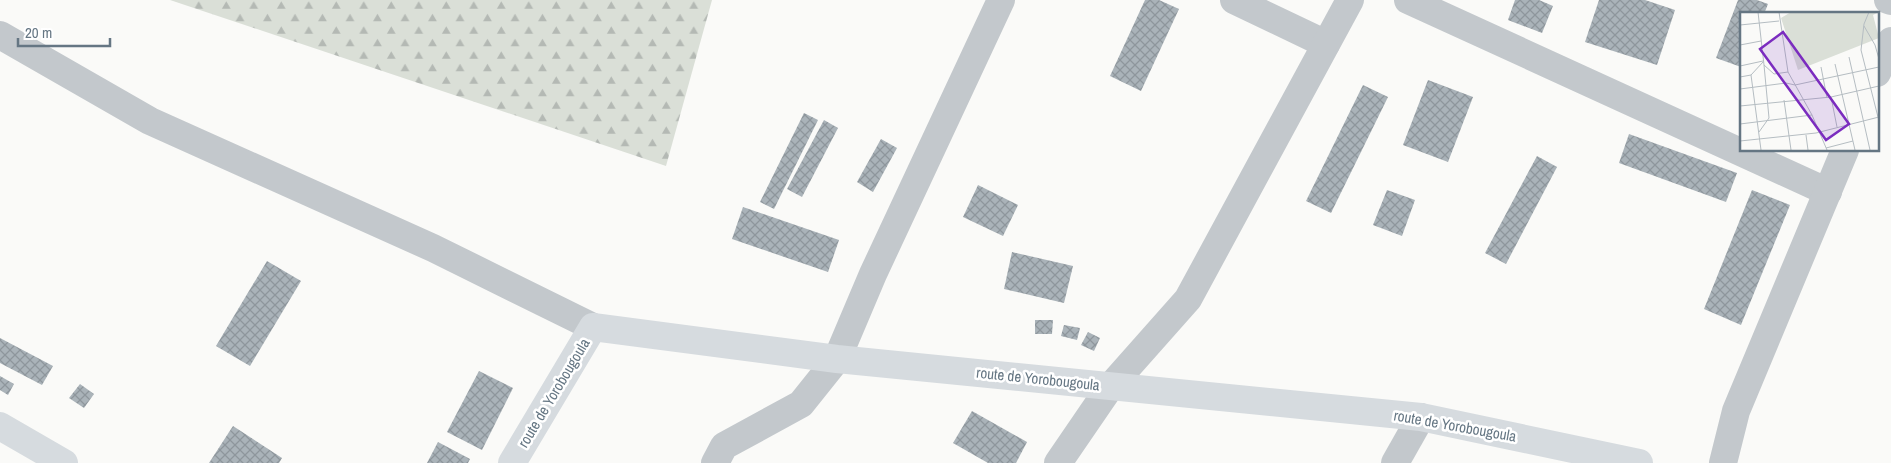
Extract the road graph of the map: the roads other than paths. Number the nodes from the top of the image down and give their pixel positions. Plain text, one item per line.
1 (1001, 0) edge
2 (1234, 0) edge
3 (1350, 0) edge
4 (1408, 0) edge
5 (0, 35) edge
6 (1891, 41) edge
7 (1326, 44) junction
8 (1878, 71) edge
9 (1845, 151) edge
10 (1828, 192) junction
11 (593, 327) junction
12 (837, 359) junction
13 (1110, 387) junction
14 (1421, 417) junction
15 (0, 426) edge
16 (64, 463) edge
17 (512, 463) edge
18 (715, 463) edge
19 (1058, 463) edge
20 (1395, 463) edge
21 (1639, 463) edge
22 (1723, 463) edge

1 - 12 street
2 - 7 street
3 - 7 street
4 - 10 street
5 - 11 street
6 - 8 street
7 - 13 street
9 - 10 street
10 - 22 street
11 - 12 main road, route de Yorobougoula
11 - 17 main road, route de Yorobougoula
12 - 13 main road, route de Yorobougoula
12 - 18 street
13 - 14 main road, route de Yorobougoula
13 - 19 street
14 - 20 street
14 - 21 main road, route de Yorobougoula
15 - 16 main road

